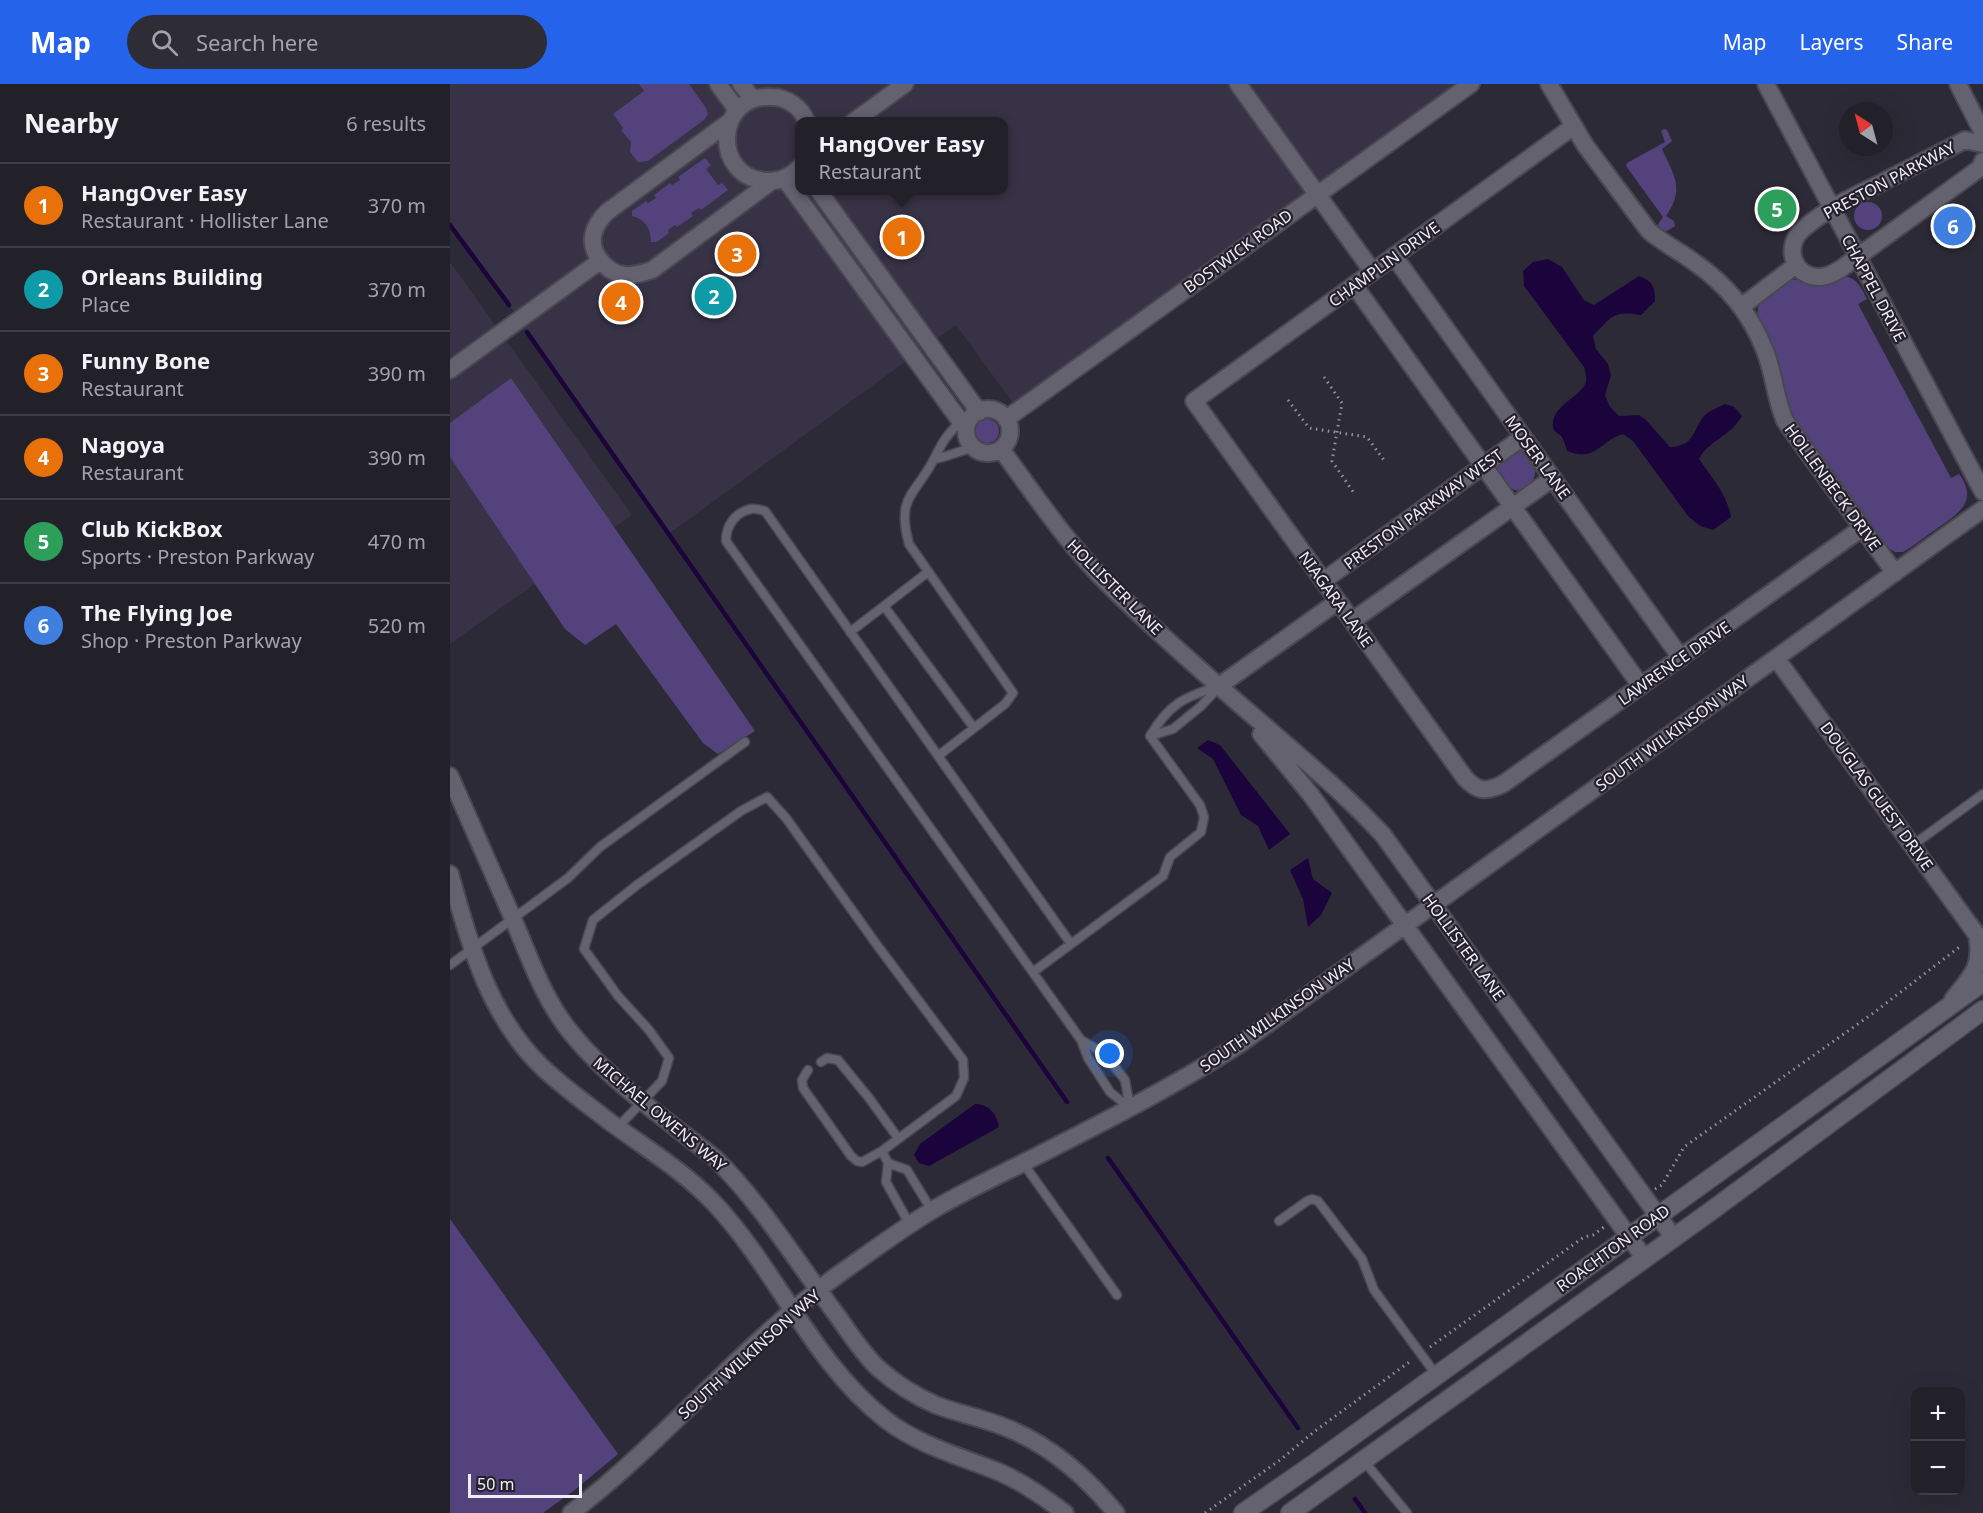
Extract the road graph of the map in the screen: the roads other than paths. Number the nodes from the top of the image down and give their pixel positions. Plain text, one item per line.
1 (718, 84) edge
2 (741, 84) edge
3 (782, 84) edge
4 (905, 84) edge
5 (1238, 84) edge
6 (1471, 84) edge
7 (1549, 84) edge
8 (1766, 84) edge
9 (1958, 84) edge
10 (759, 98) junction
11 (733, 116) junction
12 (804, 117) edge
13 (860, 117) edge
14 (1574, 126) junction
15 (1983, 133) edge
16 (1983, 144) edge
17 (1983, 161) edge
18 (795, 170) edge
19 (778, 180) junction
20 (822, 195) edge
21 (1317, 195) junction
22 (1831, 208) junction
23 (1394, 256) junction
24 (1857, 257) junction
25 (600, 261) junction
26 (1796, 265) junction
27 (1373, 272) junction
28 (1354, 285) junction
29 (1741, 307) junction
30 (450, 370) edge
31 (1194, 401) joint
32 (978, 412) junction
33 (1006, 419) junction
34 (964, 425) junction
35 (1523, 437) junction
36 (974, 448) junction
37 (1001, 449) junction
38 (934, 459) junction
39 (1484, 466) junction
40 (1552, 478) junction
41 (1983, 492) edge
42 (1513, 506) junction
43 (1983, 509) edge
44 (1862, 528) junction
45 (928, 572) junction
46 (1895, 573) junction
47 (1323, 581) junction
48 (1337, 602) junction
49 (884, 606) junction
50 (1352, 621) junction
51 (850, 632) junction
52 (1681, 657) junction
53 (1776, 658) junction
54 (1219, 686) junction
55 (1641, 686) junction
56 (974, 728) junction
57 (1150, 736) junction
58 (745, 742) dead end
59 (938, 756) junction
60 (450, 776) edge
61 (1482, 790) joint
62 (1983, 794) edge
63 (1913, 845) junction
64 (450, 874) edge
65 (1434, 905) junction
66 (513, 919) junction
67 (1406, 925) junction
68 (1976, 938) edge
69 (1071, 944) junction
70 (472, 949) junction
71 (450, 965) edge
72 (1033, 972) junction
73 (1983, 982) edge
74 (1983, 1010) edge
75 (1943, 1011) junction
76 (1081, 1040) junction
77 (820, 1062) dead end
78 (808, 1070) dead end
79 (644, 1102) junction
80 (1130, 1108) junction
81 (618, 1127) junction
82 (898, 1138) junction
83 (882, 1151) junction
84 (888, 1163) junction
85 (1023, 1163) junction
86 (932, 1211) junction
87 (1658, 1216) junction
88 (1279, 1221) dead end
89 (910, 1225) junction
90 (1629, 1237) junction
91 (1674, 1239) junction
92 (1645, 1259) junction
93 (818, 1290) junction
94 (1118, 1295) dead end
95 (792, 1311) junction
96 (1437, 1376) junction
97 (1364, 1461) junction
98 (571, 1513) edge
99 (1065, 1513) edge
100 (1116, 1513) edge
101 (1243, 1513) edge
102 (1290, 1513) edge
103 (1407, 1513) edge

1 - 11 street
2 - 10 street
3 - 10 street
4 - 13 street
5 - 21 street
6 - 21 street, BOSTWICK ROAD
7 - 14 street, HOLLENBECK DRIVE
8 - 22 street, CHAPPEL DRIVE
9 - 15 street
10 - 11 street
10 - 12 street
11 - 19 street
11 - 25 street
14 - 23 street, CHAMPLIN DRIVE
14 - 29 street, HOLLENBECK DRIVE
16 - 22 street, PRESTON PARKWAY
17 - 24 street, PRESTON PARKWAY
18 - 19 street
19 - 25 street
19 - 34 street
20 - 32 street
21 - 27 street
21 - 33 street, BOSTWICK ROAD
22 - 24 street, CHAPPEL DRIVE
22 - 26 street, PRESTON PARKWAY
23 - 27 street, CHAMPLIN DRIVE
23 - 35 street, MOSER LANE
24 - 26 street, PRESTON PARKWAY
24 - 41 street, CHAPPEL DRIVE
25 - 30 street
26 - 29 street
27 - 28 street, CHAMPLIN DRIVE
28 - 31 street, CHAMPLIN DRIVE
28 - 39 street
29 - 44 street, HOLLENBECK DRIVE
31 - 47 street, NIAGARA LANE
32 - 33 street
32 - 34 street
33 - 37 street
34 - 36 street
34 - 38 lane
35 - 39 street, PRESTON PARKWAY WEST
35 - 40 street, MOSER LANE
36 - 37 street
36 - 38 lane
37 - 54 street, HOLLISTER LANE
38 - 45 lane
39 - 42 street
39 - 47 street, PRESTON PARKWAY WEST
40 - 42 street
40 - 52 street, MOSER LANE
42 - 50 street
42 - 55 street
43 - 46 street, SOUTH WILKINSON WAY
44 - 46 street, HOLLENBECK DRIVE
44 - 52 street, LAWRENCE DRIVE
45 - 49 lane
45 - 56 lane
46 - 53 street, SOUTH WILKINSON WAY
47 - 48 street, NIAGARA LANE
48 - 50 street, NIAGARA LANE
48 - 54 street
49 - 51 lane
49 - 56 lane
50 - 61 street, NIAGARA LANE
51 - 59 lane
51 - 72 lane
52 - 55 street, LAWRENCE DRIVE
53 - 63 street, DOUGLAS GUEST DRIVE
53 - 65 street, SOUTH WILKINSON WAY
54 - 57 lane
54 - 57 lane
54 - 65 street, HOLLISTER LANE
54 - 67 street, HOLLISTER LANE
55 - 61 street, LAWRENCE DRIVE
56 - 59 lane
57 - 69 lane
58 - 66 lane
59 - 69 lane
60 - 66 street, MICHAEL OWENS WAY
62 - 63 lane
63 - 68 street, DOUGLAS GUEST DRIVE
64 - 70 street, MICHAEL OWENS WAY
65 - 67 street, SOUTH WILKINSON WAY
65 - 87 street, HOLLISTER LANE
66 - 70 lane
66 - 79 street, MICHAEL OWENS WAY
67 - 80 street, SOUTH WILKINSON WAY
67 - 90 street, HOLLISTER LANE
68 - 75 street
69 - 72 lane
70 - 71 lane
70 - 81 street, MICHAEL OWENS WAY
72 - 76 lane
73 - 75 street, ROACHTON ROAD
74 - 91 street, ROACHTON ROAD
75 - 87 street, ROACHTON ROAD
76 - 80 lane
76 - 80 lane
77 - 82 lane
78 - 83 lane
79 - 81 lane
79 - 82 lane
79 - 93 street, MICHAEL OWENS WAY
80 - 85 street, SOUTH WILKINSON WAY
81 - 95 street, MICHAEL OWENS WAY
82 - 83 lane
83 - 84 lane
84 - 86 lane
84 - 89 lane
85 - 86 street, SOUTH WILKINSON WAY
85 - 94 lane
86 - 89 street, SOUTH WILKINSON WAY
87 - 90 street, ROACHTON ROAD
87 - 91 street, HOLLISTER LANE
88 - 96 lane
89 - 93 street, SOUTH WILKINSON WAY
90 - 92 street, HOLLISTER LANE
90 - 96 street, ROACHTON ROAD
91 - 92 street, ROACHTON ROAD
92 - 97 street, ROACHTON ROAD
93 - 95 street, SOUTH WILKINSON WAY
93 - 100 street, MICHAEL OWENS WAY
95 - 98 street, SOUTH WILKINSON WAY
95 - 99 street, MICHAEL OWENS WAY
96 - 101 street, ROACHTON ROAD
97 - 102 street, ROACHTON ROAD
97 - 103 lane

